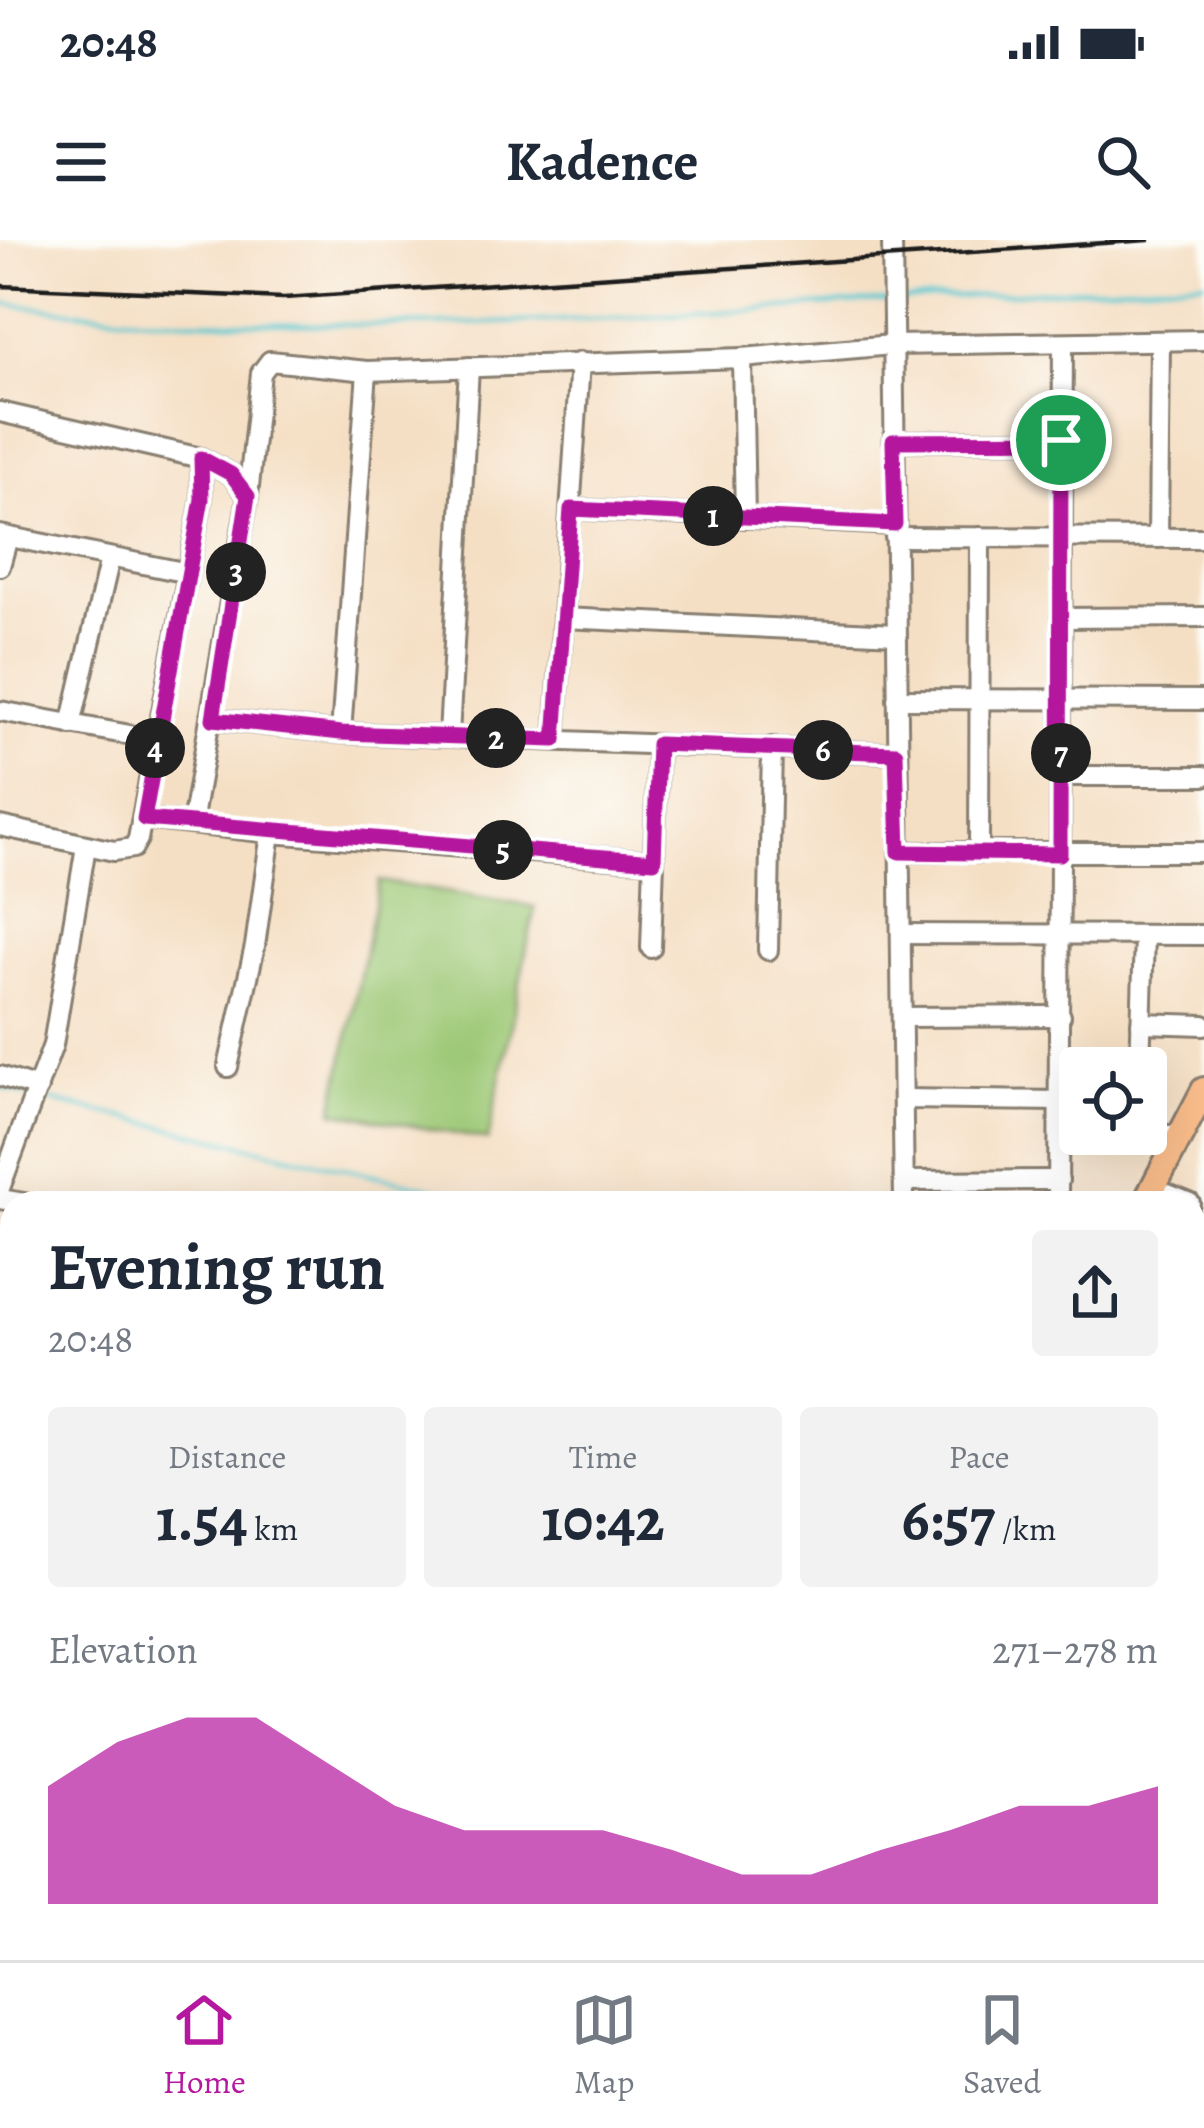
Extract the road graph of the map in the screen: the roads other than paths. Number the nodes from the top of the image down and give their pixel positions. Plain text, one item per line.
1 (892, 240) edge
2 (1160, 340) junction
3 (1204, 340) edge
4 (1064, 344) junction
5 (892, 345) junction
6 (742, 358) junction
7 (580, 362) junction
8 (469, 367) junction
9 (367, 371) junction
10 (0, 412) edge
11 (1061, 440) junction
12 (893, 441) junction
13 (201, 458) junction
14 (248, 496) junction
15 (571, 509) junction
16 (745, 518) junction
17 (895, 531) junction
18 (4, 536) edge
19 (980, 537) junction
20 (1061, 537) junction
21 (1158, 538) junction
22 (1204, 538) edge
23 (110, 558) junction
24 (0, 566) edge
25 (188, 573) junction
26 (1204, 617) edge
27 (563, 618) junction
28 (1060, 618) junction
29 (896, 634) junction
30 (897, 699) junction
31 (979, 699) junction
32 (1204, 700) edge
33 (1060, 701) junction
34 (0, 712) edge
35 (213, 719) junction
36 (71, 724) junction
37 (341, 733) junction
38 (449, 736) junction
39 (157, 740) junction
40 (555, 740) junction
41 (658, 744) junction
42 (772, 747) junction
43 (896, 753) junction
44 (1061, 776) junction
45 (1204, 776) edge
46 (144, 819) junction
47 (192, 824) junction
48 (0, 826) edge
49 (271, 833) junction
50 (86, 846) junction
51 (899, 852) junction
52 (1204, 852) edge
53 (979, 853) junction
54 (1060, 854) junction
55 (654, 861) junction
56 (901, 934) junction
57 (1060, 934) junction
58 (1144, 935) junction
59 (1204, 935) edge
60 (651, 947) dead end
61 (768, 950) dead end
62 (1061, 1016) junction
63 (902, 1017) junction
64 (1141, 1023) junction
65 (1204, 1025) edge
66 (1061, 1047) edge
67 (1140, 1047) edge
68 (228, 1067) dead end
69 (0, 1076) edge
70 (38, 1088) junction
71 (1204, 1090) edge
72 (903, 1099) junction
73 (1059, 1101) edge
74 (1192, 1123) edge
75 (1065, 1155) edge
76 (1059, 1180) junction
77 (904, 1181) junction
78 (0, 1188) edge
79 (904, 1191) edge
80 (1059, 1191) edge
81 (1152, 1191) edge

1 - 5 street
2 - 3 street
2 - 4 street
2 - 21 street
4 - 5 street
4 - 11 street
5 - 6 street
5 - 12 street
6 - 7 street
6 - 16 street
7 - 8 street
7 - 15 street
8 - 9 street
8 - 38 street
9 - 14 street
9 - 37 street
10 - 13 street
11 - 12 street
11 - 20 street
12 - 17 street
13 - 14 street
13 - 25 street
14 - 35 street
15 - 16 street
15 - 27 street
16 - 17 street
17 - 19 street
17 - 29 street
18 - 23 street
18 - 24 street
19 - 20 street
19 - 31 street
20 - 21 street
20 - 28 street
21 - 22 street
23 - 25 street
23 - 36 street
25 - 39 street
26 - 28 street
27 - 29 street
27 - 40 street
28 - 33 street
29 - 30 street
30 - 31 street
30 - 43 street
31 - 33 street
31 - 53 street
32 - 33 street
33 - 44 street
34 - 36 street
35 - 37 street
35 - 47 street
36 - 39 street
37 - 38 street
38 - 40 street
39 - 46 street
40 - 41 street
41 - 42 street
41 - 55 street
42 - 43 street
42 - 61 street
43 - 51 street
44 - 45 street
44 - 54 street
46 - 47 street
46 - 50 street
47 - 49 street
48 - 50 street
49 - 55 street
49 - 68 street
50 - 70 street
51 - 53 street
51 - 56 street
52 - 54 street
53 - 54 street
54 - 57 street
55 - 60 street
56 - 57 street
56 - 63 street
57 - 58 street
57 - 62 street
58 - 59 street
58 - 64 street
62 - 63 street
62 - 66 street
63 - 72 street
64 - 65 street
64 - 67 street
69 - 70 street
70 - 78 street
71 - 74 main road
72 - 73 street
72 - 77 street
74 - 81 main road
75 - 76 street
76 - 77 street
76 - 80 street
77 - 79 street

